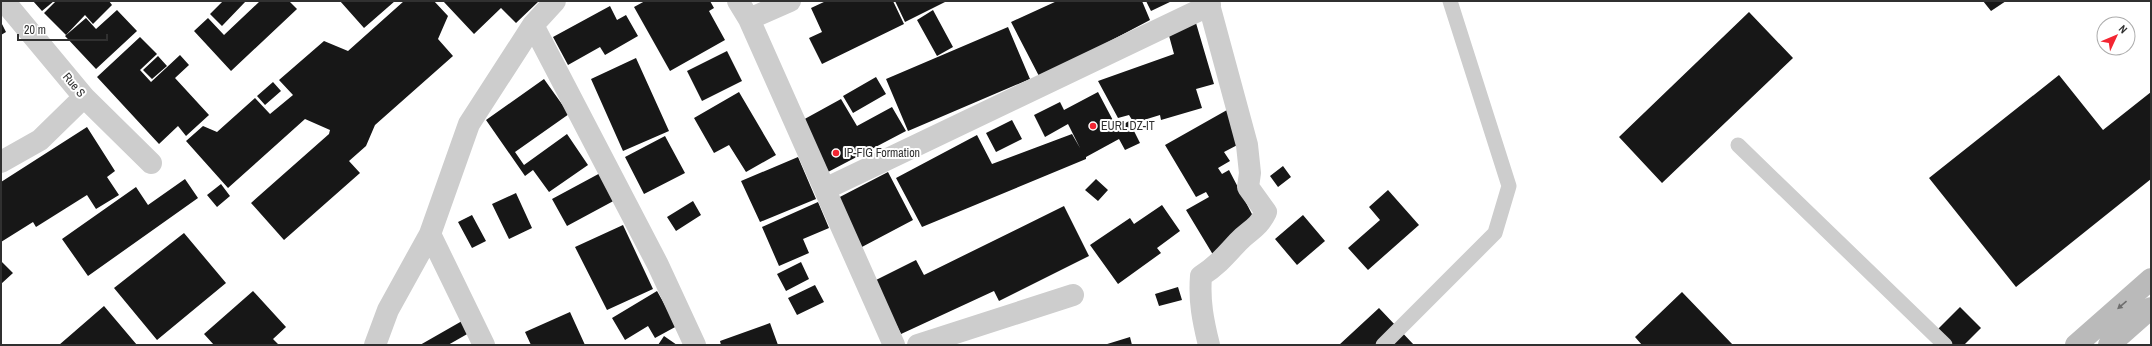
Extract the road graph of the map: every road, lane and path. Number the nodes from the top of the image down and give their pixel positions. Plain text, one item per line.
1 (4, 1) edge
2 (554, 1) edge
3 (738, 1) edge
4 (790, 1) edge
5 (1450, 1) edge
6 (1209, 3) edge
7 (749, 19) junction
8 (533, 26) junction
9 (84, 97) junction
10 (1738, 145) dead end
11 (1, 162) edge
12 (151, 163) dead end
13 (825, 189) junction
14 (430, 234) junction
15 (2151, 279) edge
16 (1073, 295) dead end
17 (2151, 308) edge
18 (375, 345) edge
19 (484, 345) edge
20 (695, 345) edge
21 (894, 345) edge
22 (918, 345) edge
23 (1208, 345) edge
24 (1382, 345) edge
25 (1944, 345) edge
26 (2076, 345) edge
27 (2109, 345) edge

1 - 9 street, Rue S
2 - 8 street
3 - 7 street
4 - 7 street
5 - 24 lane
6 - 13 street
6 - 23 street
7 - 13 street
8 - 14 street
8 - 20 street
9 - 11 street
9 - 12 street, Rue S
10 - 25 lane
13 - 21 street
14 - 18 street
14 - 19 street
15 -> 26 main road
16 - 22 street
17 - 27 main road

